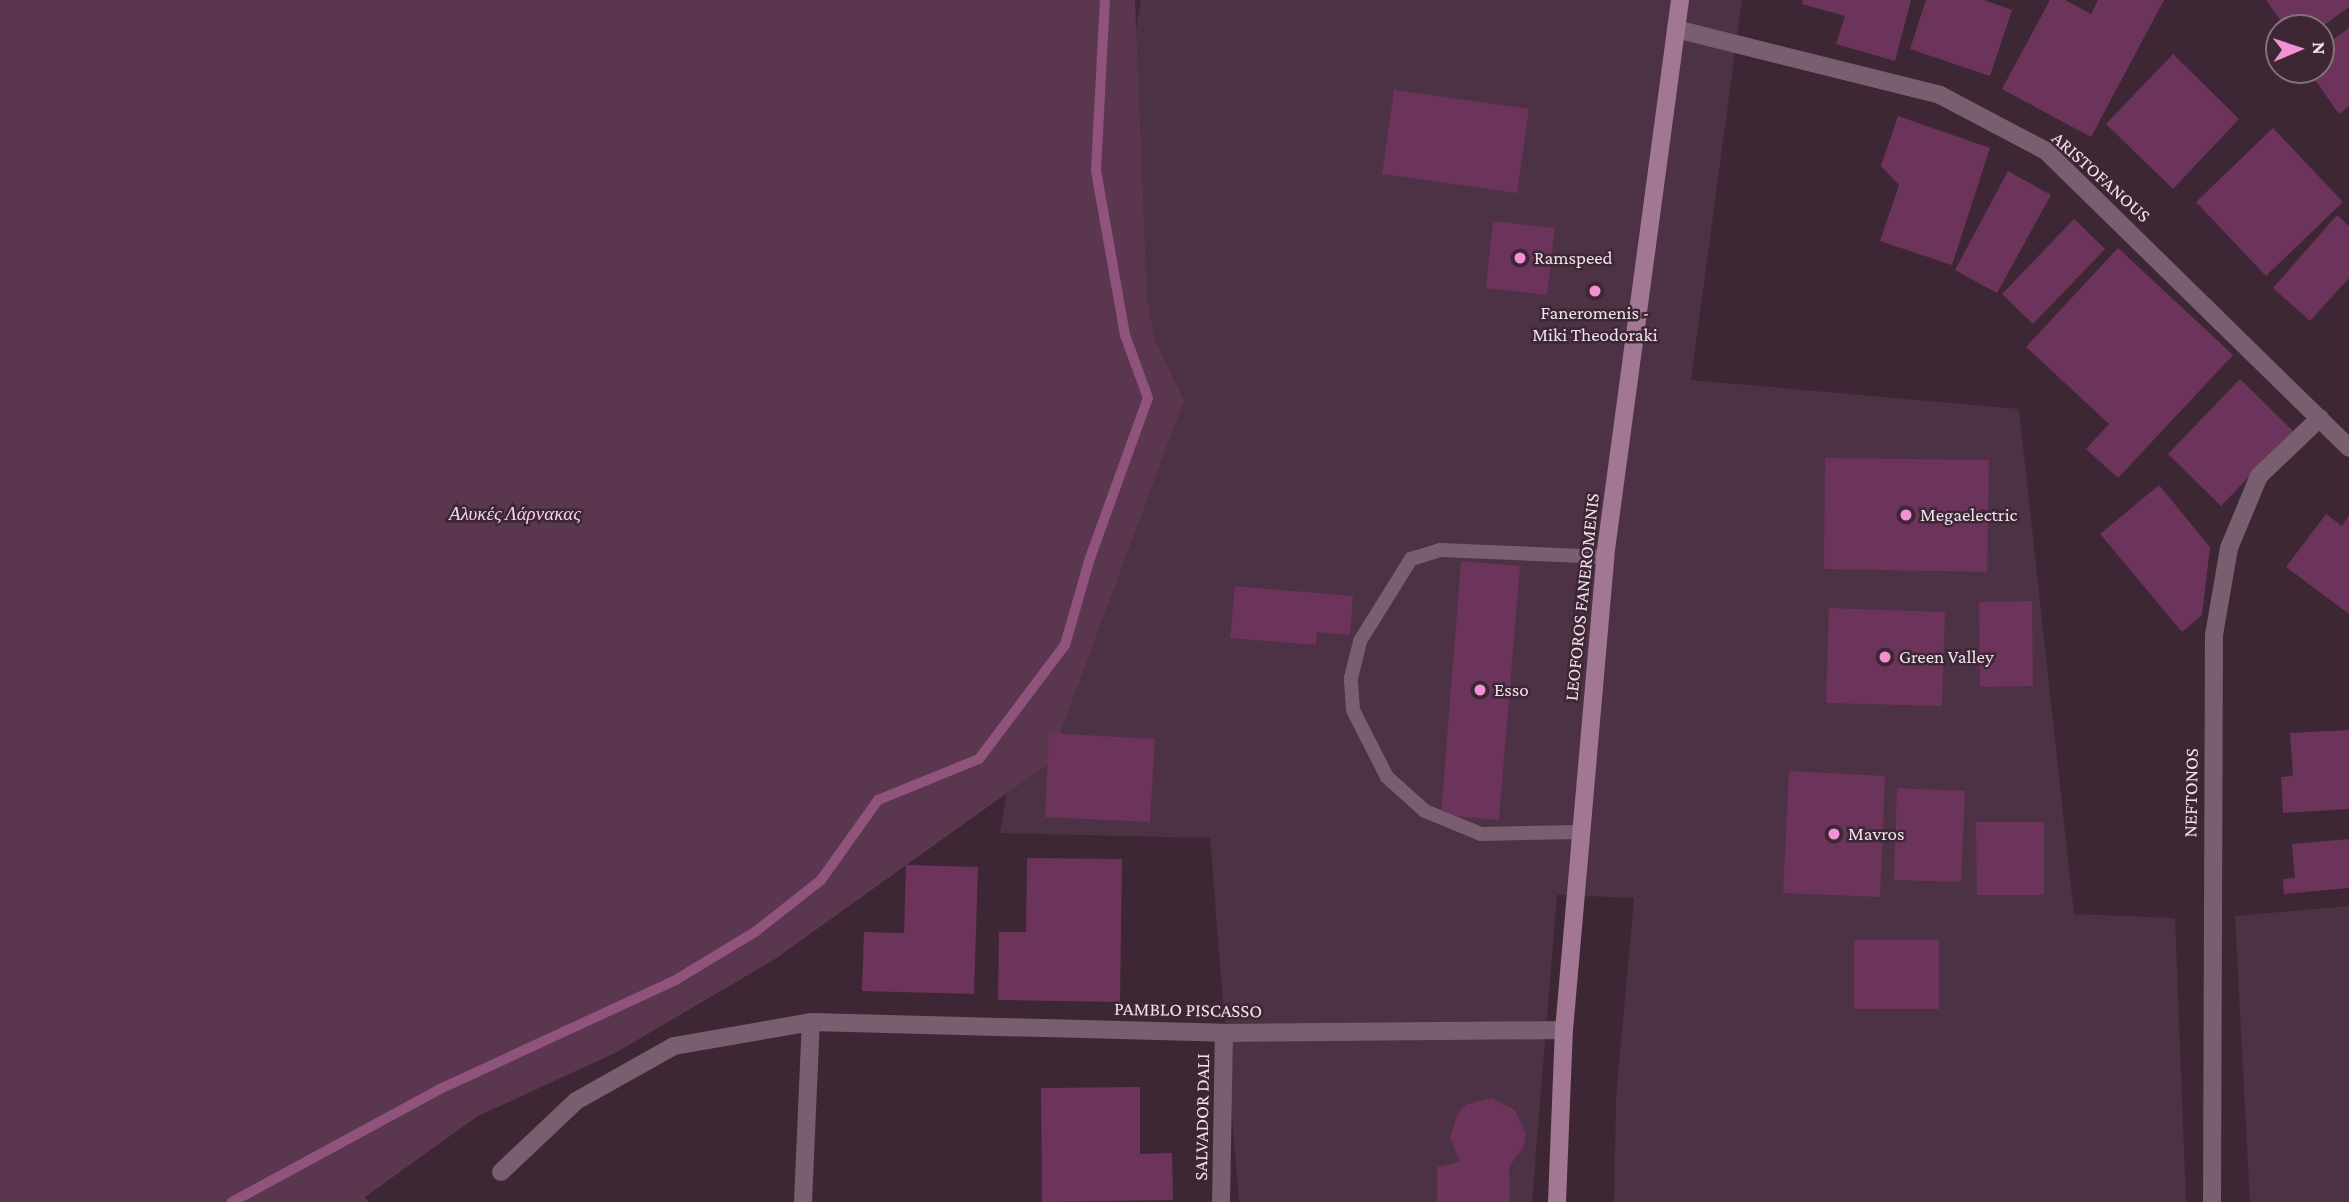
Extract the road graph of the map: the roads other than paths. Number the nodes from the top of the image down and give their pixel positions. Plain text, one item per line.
1 (1680, 0) edge
2 (1676, 29) junction
3 (2320, 418) junction
4 (2349, 448) edge
5 (1605, 557) junction
6 (1581, 832) junction
7 (811, 1021) junction
8 (1564, 1030) junction
9 (1224, 1033) junction
10 (501, 1172) dead end
11 (803, 1202) edge
12 (1221, 1202) edge
13 (1557, 1202) edge
14 (2212, 1202) edge

1 - 2 main road, LEOFOROS FANEROMENIS
2 - 3 street, ARISTOFANOUS
2 - 5 main road, LEOFOROS FANEROMENIS
3 - 4 street, ARISTOFANOUS
3 - 14 street, NEFTONOS
5 - 6 main road, LEOFOROS FANEROMENIS
5 - 6 lane
6 - 8 main road, LEOFOROS FANEROMENIS
7 - 9 street, PAMBLO PISCASSO
7 - 10 street, PAMBLO PISCASSO
7 - 11 street
8 - 9 street, PAMBLO PISCASSO
8 - 13 main road, LEOFOROS FANEROMENIS
9 - 12 street, SALVADOR DALI

